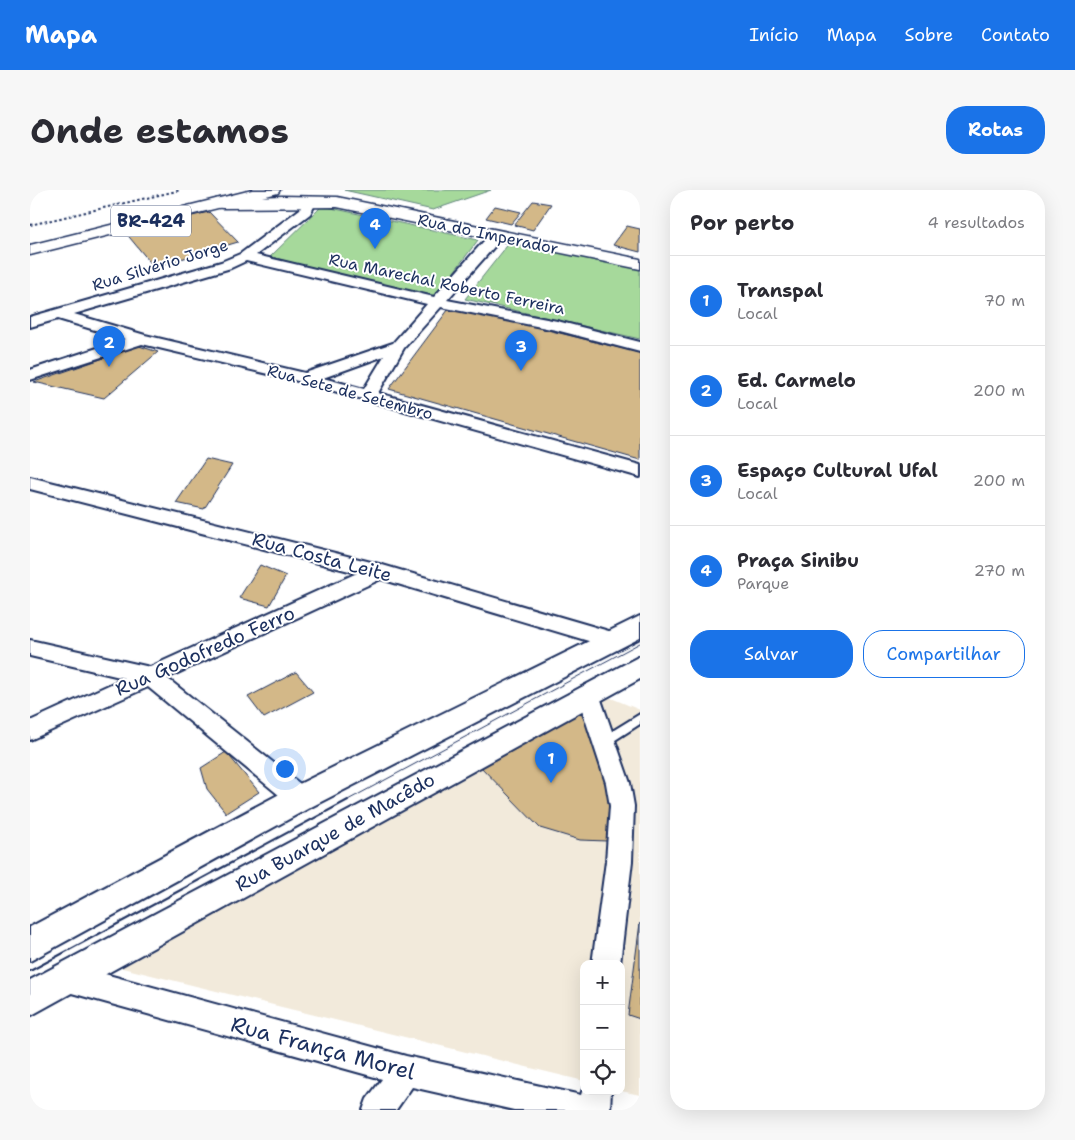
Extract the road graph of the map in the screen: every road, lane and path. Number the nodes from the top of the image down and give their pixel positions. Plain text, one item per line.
1 (181, 190) edge
2 (272, 190) edge
3 (330, 196) edge
4 (226, 197) edge
5 (311, 201) junction
6 (30, 225) edge
7 (496, 236) junction
8 (30, 237) edge
9 (30, 250) edge
10 (245, 257) junction
11 (640, 264) edge
12 (437, 302) junction
13 (59, 314) junction
14 (30, 322) edge
15 (141, 339) junction
16 (398, 346) junction
17 (640, 347) edge
18 (30, 375) edge
19 (306, 378) junction
20 (368, 396) junction
21 (640, 471) edge
22 (30, 483) edge
23 (379, 571) junction
24 (640, 626) edge
25 (612, 640) junction
26 (30, 648) edge
27 (640, 666) edge
28 (149, 675) junction
29 (588, 694) junction
30 (640, 718) edge
31 (30, 730) edge
32 (605, 741) junction
33 (300, 798) junction
34 (30, 945) edge
35 (607, 960) edge
36 (68, 978) junction
37 (30, 1000) edge
38 (406, 1072) junction
39 (596, 1095) edge
40 (378, 1110) edge
41 (581, 1110) edge
42 (595, 1110) edge

1 - 6 path
2 - 4 main road, BR-424
3 - 5 main road, Rua do Imperador
3 - 7 main road, Rua do Imperador
4 - 5 main road, Rua do Imperador
4 - 8 main road, BR-424
4 - 9 main road, BR-424
5 - 10 street, Rua Silvério Jorge
7 - 11 main road, Rua do Imperador
7 - 12 street
10 - 12 street, Rua Marechal Roberto Ferreira
10 - 13 street, Rua Silvério Jorge
12 - 16 street
12 - 17 street, Rua Marechal Roberto Ferreira
13 - 14 street, Rua Silvério Jorge
13 - 15 street, Rua Sete de Setembro
15 - 18 street
15 - 19 street, Rua Sete de Setembro
16 - 19 street
16 - 20 street
19 - 20 street, Rua Sete de Setembro
20 - 21 street, Rua Sete de Setembro
22 - 23 street, Rua Costa Leite
23 - 25 street, Rua Costa Leite
23 - 28 street, Rua Godofredo Ferro
24 - 25 street
25 - 33 street
26 - 28 street
27 - 29 street, Rua Buarque de Macêdo
28 - 31 street, Rua Godofredo Ferro
28 - 33 street
29 - 32 street
29 - 36 street, Rua Buarque de Macêdo
30 - 32 lane
32 - 35 street
33 - 34 street
36 - 37 street, Rua Buarque de Macêdo
36 - 38 street, Rua França Morel
38 - 40 street
38 - 41 street, Rua França Morel
39 - 42 street

